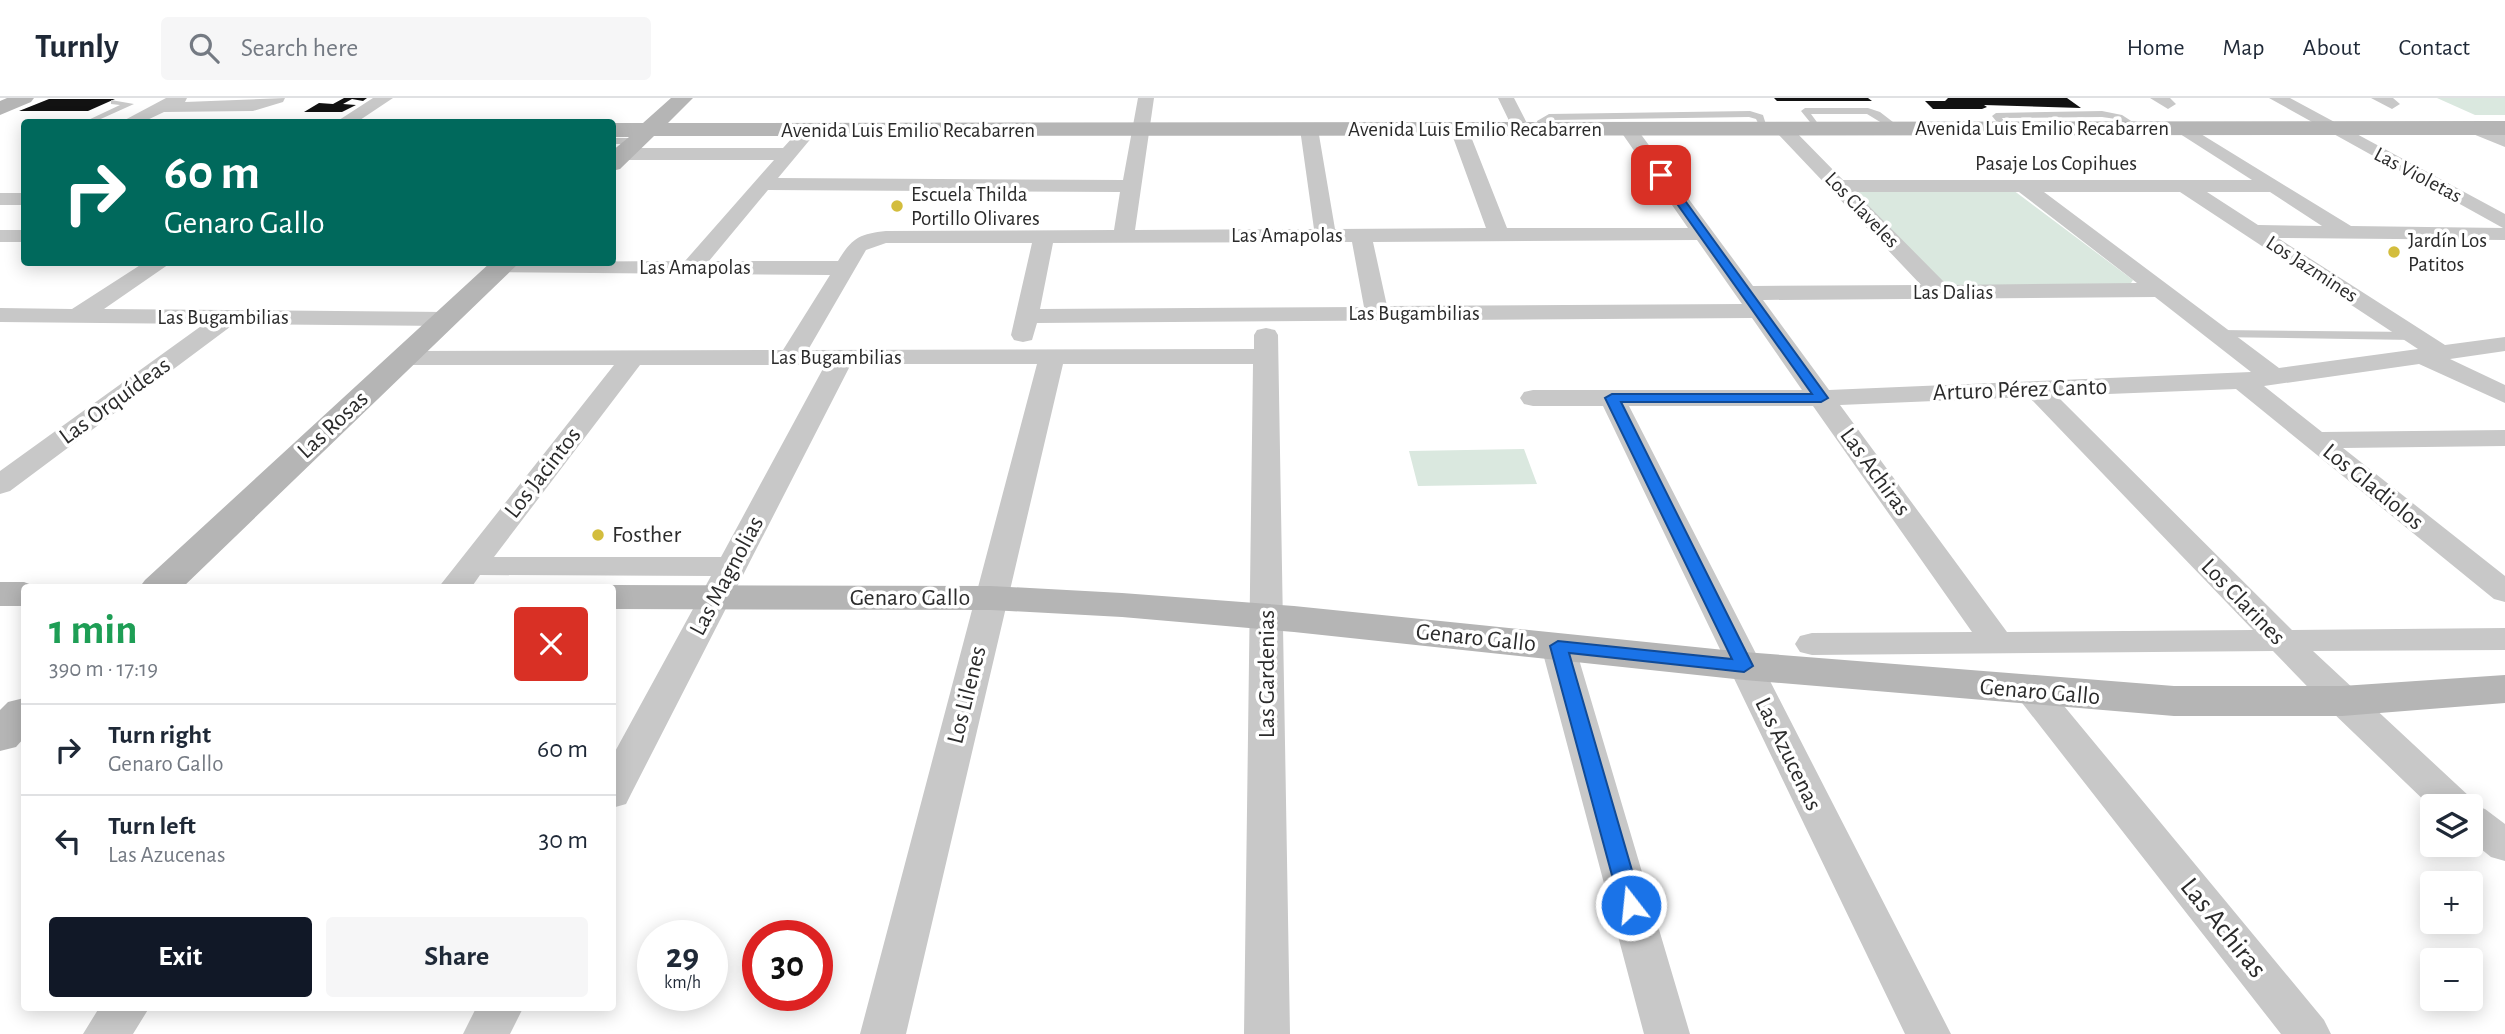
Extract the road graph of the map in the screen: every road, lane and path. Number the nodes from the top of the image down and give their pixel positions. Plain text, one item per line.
1 (24, 98) edge
2 (179, 98) edge
3 (277, 98) edge
4 (385, 98) edge
5 (683, 98) edge
6 (1146, 98) edge
7 (1506, 98) edge
8 (2277, 98) edge
9 (114, 102) dead end
10 (162, 107) junction
11 (0, 109) edge
12 (95, 119) edge
13 (136, 119) edge
14 (350, 119) edge
15 (2183, 128) junction
16 (2331, 128) junction
17 (2474, 128) junction
18 (2505, 128) edge
19 (1309, 129) junction
20 (1459, 129) junction
21 (1531, 129) junction
22 (1628, 129) junction
23 (1774, 129) junction
24 (809, 130) junction
25 (1141, 130) junction
26 (2505, 142) edge
27 (624, 147) edge
28 (788, 154) junction
29 (763, 184) junction
30 (1131, 186) junction
31 (1838, 186) junction
32 (2024, 186) junction
33 (2183, 186) junction
34 (2274, 186) junction
35 (0, 199) edge
36 (21, 199) edge
37 (2475, 206) junction
38 (2505, 206) edge
39 (2252, 231) junction
40 (2348, 233) junction
41 (2501, 233) edge
42 (1499, 234) junction
43 (1703, 234) junction
44 (1325, 235) junction
45 (1361, 235) junction
46 (0, 236) edge
47 (21, 236) edge
48 (1044, 236) junction
49 (1123, 236) junction
50 (155, 266) edge
51 (503, 266) edge
52 (598, 266) edge
53 (692, 267) junction
54 (845, 268) junction
55 (2160, 290) junction
56 (1941, 292) junction
57 (1753, 302) junction
58 (1377, 313) junction
59 (1266, 314) junction
60 (0, 315) edge
61 (36, 315) junction
62 (77, 316) junction
63 (1027, 316) junction
64 (229, 317) junction
65 (447, 319) junction
66 (2218, 334) junction
67 (0, 337) edge
68 (2505, 344) edge
69 (2430, 352) junction
70 (1035, 356) junction
71 (1266, 356) junction
72 (633, 357) junction
73 (791, 357) junction
74 (842, 357) junction
75 (405, 358) junction
76 (2274, 377) junction
77 (2242, 381) junction
78 (2036, 390) junction
79 (2505, 395) edge
80 (1533, 398) dead end
81 (1612, 398) junction
82 (1821, 398) junction
83 (2505, 421) edge
84 (2505, 438) edge
85 (2316, 440) junction
86 (0, 485) edge
87 (462, 577) edge
88 (724, 582) junction
89 (163, 584) edge
90 (603, 584) edge
91 (2505, 592) edge
92 (0, 594) edge
93 (21, 594) edge
94 (991, 598) junction
95 (1267, 616) junction
96 (2505, 639) edge
97 (2283, 641) junction
98 (1812, 644) dead end
99 (1998, 644) junction
100 (1558, 646) junction
101 (1744, 666) junction
102 (2505, 689) edge
103 (2032, 691) junction
104 (2342, 701) junction
105 (21, 716) edge
106 (0, 736) edge
107 (616, 786) edge
108 (2442, 794) edge
109 (2483, 829) edge
110 (2505, 846) edge
111 (125, 1011) edge
112 (498, 1011) edge
113 (106, 1034) edge
114 (486, 1034) edge
115 (883, 1034) edge
116 (1267, 1034) edge
117 (1667, 1034) edge
118 (1928, 1034) edge
119 (2308, 1034) edge

1 - 11 street
2 - 10 street
3 - 10 street
4 - 14 street
5 - 27 street
6 - 25 street
7 - 21 street
8 - 16 street, Las Violetas
9 - 12 lane
10 - 13 street
15 - 16 street, Avenida Luis Emilio Recabarren
15 - 23 street, Avenida Luis Emilio Recabarren
15 - 34 street, Los Jazmines
16 - 17 street, Avenida Luis Emilio Recabarren
16 - 37 street, Las Violetas
17 - 18 street, Avenida Luis Emilio Recabarren
17 - 26 street
19 - 20 street, Avenida Luis Emilio Recabarren
19 - 25 street, Avenida Luis Emilio Recabarren
19 - 44 street
20 - 21 street, Avenida Luis Emilio Recabarren
20 - 42 street
21 - 22 street, Avenida Luis Emilio Recabarren
21 - 23 lane
22 - 23 street, Avenida Luis Emilio Recabarren
22 - 43 street, Las Achiras
23 - 31 street, Los Claveles
24 - 25 street, Avenida Luis Emilio Recabarren
24 - 27 street, Avenida Luis Emilio Recabarren
24 - 28 street
25 - 30 street
27 - 28 street, Avenida Luis Emilio Recabarren
28 - 29 street
29 - 30 street
29 - 53 street
30 - 49 street
31 - 32 street, Pasaje Los Copihues
31 - 56 street, Los Claveles
32 - 33 street, Pasaje Los Copihues
32 - 55 street
33 - 34 street, Pasaje Los Copihues
33 - 39 street, Los Jazmines
34 - 40 street, Los Jazmines
35 - 36 street
37 - 38 street
37 - 41 street, Las Violetas
39 - 40 street
39 - 69 street, Los Jazmines
40 - 41 street
42 - 43 street, Las Amapolas
42 - 45 street, Las Amapolas
43 - 57 street, Las Achiras
44 - 45 street, Las Amapolas
44 - 49 street, Las Amapolas
45 - 58 street
46 - 47 street
48 - 49 street, Las Amapolas
48 - 54 street, Las Amapolas
48 - 63 street, Los Lilenes
50 - 62 street
51 - 65 street, Las Rosas
52 - 53 street, Las Amapolas
53 - 54 street, Las Amapolas
54 - 73 street
55 - 56 street, Las Dalias
55 - 66 street
56 - 57 street, Las Dalias
57 - 58 street, Las Bugambilias
57 - 82 street, Las Achiras
58 - 59 street, Las Bugambilias
59 - 63 street, Las Bugambilias
59 - 71 street, Las Gardenias
60 - 61 street, Las Bugambilias
61 - 62 street, Las Bugambilias
61 - 67 street
62 - 64 street, Las Bugambilias
63 - 70 street, Los Lilenes
64 - 65 street, Las Bugambilias
64 - 86 street, Las Orquídeas
65 - 75 street, Las Rosas
66 - 69 lane
66 - 76 street
68 - 69 street, Arturo Pérez Canto
69 - 76 street, Arturo Pérez Canto
69 - 79 street
69 - 83 street, Los Jazmines
70 - 71 street, Las Bugambilias
70 - 74 street, Las Bugambilias
70 - 94 street, Los Lilenes
71 - 95 street, Las Gardenias
72 - 73 street, Las Bugambilias
72 - 75 street, Las Bugambilias
72 - 87 street, Los Jacintos
73 - 74 street, Las Bugambilias
74 - 88 street, Las Magnolias
75 - 89 street, Las Rosas
76 - 77 street, Arturo Pérez Canto
77 - 78 street, Arturo Pérez Canto
77 - 85 street, Los Gladiolos
78 - 82 street, Arturo Pérez Canto
78 - 97 street, Los Clarines
80 - 81 street, Arturo Pérez Canto
81 - 82 street, Arturo Pérez Canto
81 - 101 street, Las Azucenas
82 - 99 street, Las Achiras
84 - 85 street
85 - 91 street, Los Gladiolos
87 - 90 street, Genaro Gallo
88 - 90 street, Genaro Gallo
88 - 94 street, Genaro Gallo
88 - 107 street, Las Magnolias
92 - 93 street
94 - 95 street, Genaro Gallo
94 - 115 street, Los Lilenes
95 - 100 street, Genaro Gallo
95 - 116 street, Las Gardenias
96 - 97 street, Genaro Gallo
97 - 99 street, Genaro Gallo
97 - 104 street, Los Clarines
98 - 99 street, Genaro Gallo
100 - 101 street, Genaro Gallo
100 - 117 street
101 - 103 street, Genaro Gallo
101 - 118 street, Las Azucenas
102 - 104 street, Genaro Gallo
103 - 104 street, Genaro Gallo
103 - 119 street, Las Achiras
104 - 108 street, Los Clarines
105 - 106 street
109 - 110 street
111 - 113 street
112 - 114 street

